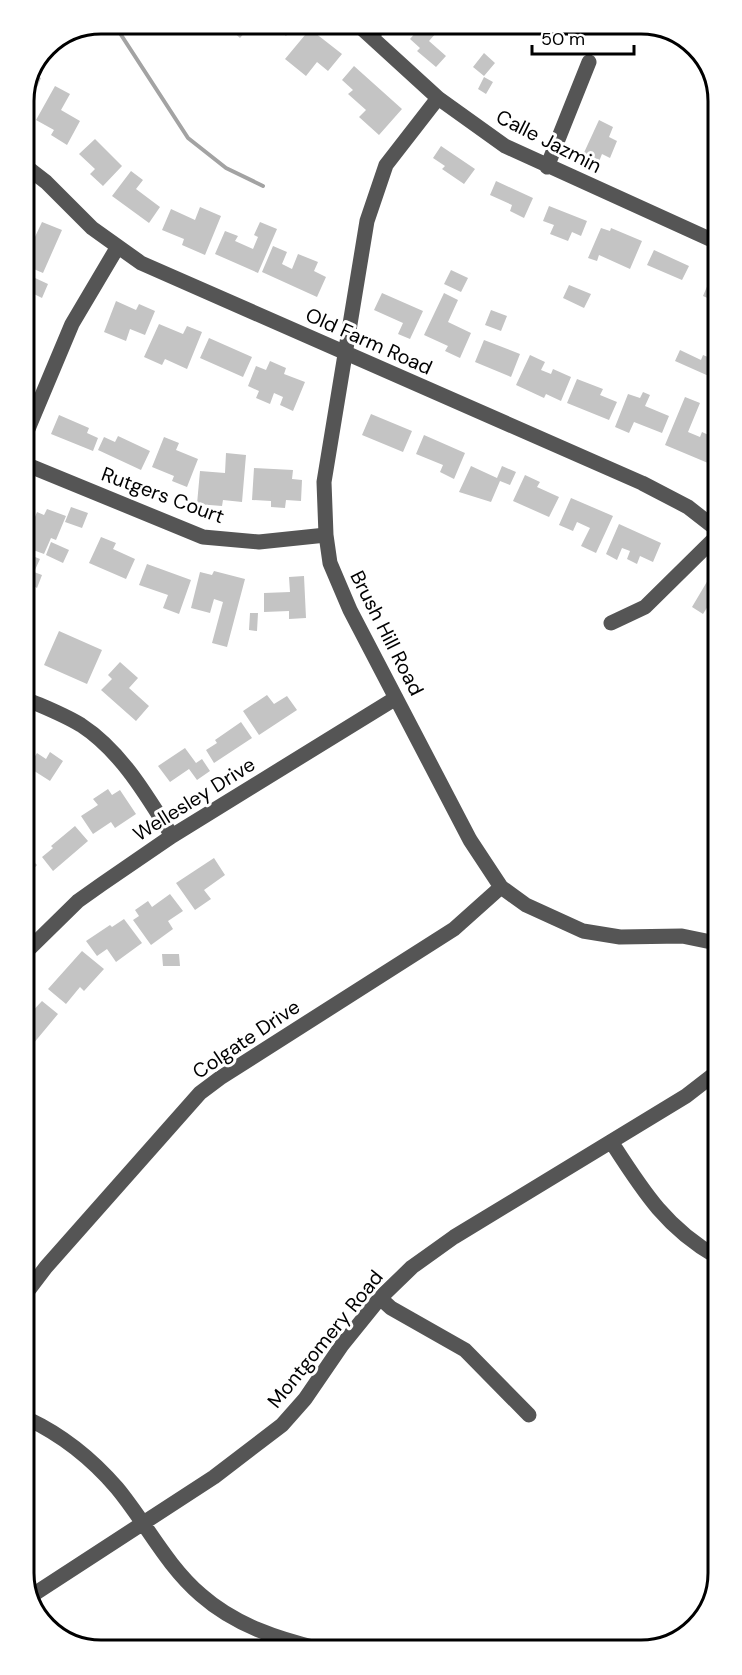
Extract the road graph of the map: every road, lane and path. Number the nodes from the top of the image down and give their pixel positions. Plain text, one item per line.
1 (371, 36) edge
2 (589, 62) dead end
3 (438, 98) junction
4 (547, 167) junction
5 (35, 173) edge
6 (708, 238) edge
7 (117, 248) junction
8 (346, 353) junction
9 (35, 413) edge
10 (35, 468) edge
11 (708, 523) edge
12 (326, 535) junction
13 (708, 545) edge
14 (611, 623) dead end
15 (396, 698) junction
16 (35, 703) edge
17 (172, 836) junction
18 (501, 887) junction
19 (708, 941) edge
20 (34, 945) edge
21 (708, 1079) edge
22 (612, 1143) junction
23 (708, 1252) edge
24 (34, 1283) edge
25 (380, 1298) junction
26 (528, 1415) dead end
27 (34, 1423) edge
28 (142, 1523) junction
29 (37, 1592) edge
30 (285, 1640) edge

1 - 3 street, Calle Jazmin
2 - 4 street
3 - 4 street, Calle Jazmin
3 - 8 street, Brush Hill Road
4 - 6 street, Calle Jazmin
5 - 7 street, Old Farm Road
7 - 8 street, Old Farm Road
7 - 9 street
8 - 11 street, Old Farm Road
8 - 12 street, Brush Hill Road
10 - 12 street, Rutgers Court
12 - 15 street, Brush Hill Road
13 - 14 street
15 - 17 street, Wellesley Drive
15 - 18 street, Brush Hill Road
16 - 17 street
17 - 20 street, Wellesley Drive
18 - 19 street, Brush Hill Road
18 - 24 street, Colgate Drive
21 - 22 street, Montgomery Road
22 - 23 street
22 - 25 street, Montgomery Road
25 - 26 street
25 - 28 street, Montgomery Road
27 - 28 street
28 - 29 street, Montgomery Road
28 - 30 street

